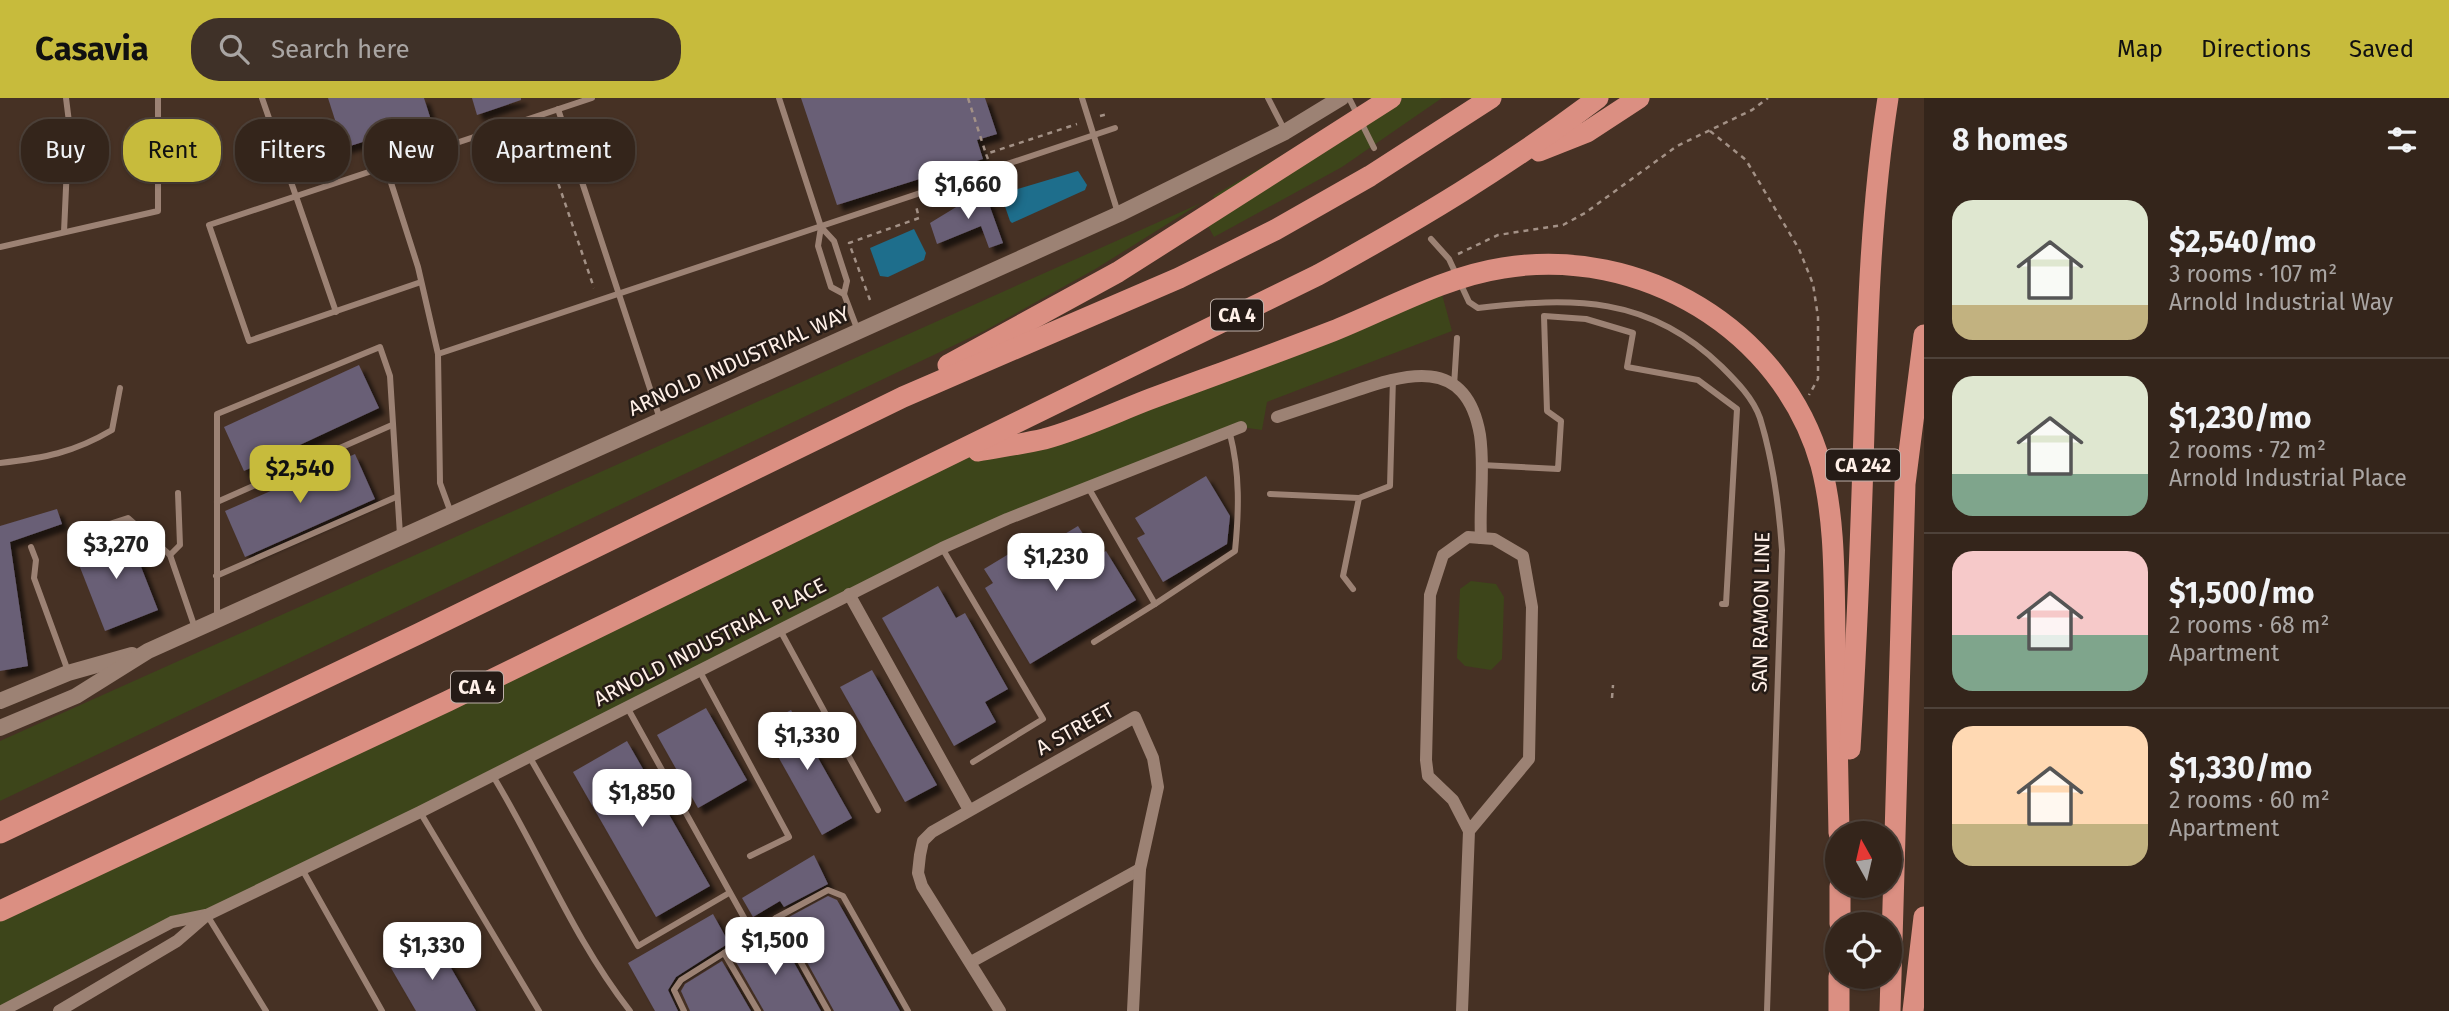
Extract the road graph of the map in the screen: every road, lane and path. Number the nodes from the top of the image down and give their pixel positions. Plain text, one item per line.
1 (66, 98) edge
2 (158, 98) edge
3 (262, 98) edge
4 (592, 98) edge
5 (779, 98) edge
6 (968, 98) edge
7 (1082, 98) edge
8 (1268, 98) edge
9 (1341, 98) edge
10 (1349, 98) edge
11 (1391, 98) edge
12 (1477, 98) edge
13 (1491, 98) edge
14 (1598, 98) edge
15 (1639, 98) edge
16 (1768, 98) edge
17 (1888, 98) edge
18 (558, 109) junction
19 (536, 117) junction
20 (1115, 128) dead end
21 (1710, 131) junction
22 (1285, 132) junction
23 (1095, 136) junction
24 (1428, 140) junction
25 (458, 143) edge
26 (1374, 148) dead end
27 (986, 154) dead end
28 (1514, 161) junction
29 (364, 174) edge
30 (391, 182) edge
31 (296, 196) junction
32 (1119, 214) junction
33 (821, 227) junction
34 (64, 232) junction
35 (1430, 239) dead end
36 (0, 247) edge
37 (1449, 259) junction
38 (421, 282) junction
39 (594, 288) dead end
40 (844, 294) junction
41 (619, 295) junction
42 (337, 312) junction
43 (858, 332) junction
44 (1924, 335) edge
45 (1457, 338) dead end
46 (438, 354) junction
47 (1393, 378) junction
48 (1454, 386) junction
49 (120, 388) dead end
50 (903, 397) junction
51 (1800, 411) junction
52 (1277, 417) dead end
53 (660, 419) junction
54 (393, 425) junction
55 (1241, 427) dead end
56 (1230, 434) junction
57 (952, 455) junction
58 (0, 463) edge
59 (1481, 465) junction
60 (1088, 487) junction
61 (178, 493) dead end
62 (1270, 495) dead end
63 (396, 497) junction
64 (1359, 498) junction
65 (217, 502) junction
66 (451, 514) junction
67 (97, 528) dead end
68 (400, 538) junction
69 (1481, 538) junction
70 (31, 547) dead end
71 (942, 548) junction
72 (170, 555) junction
73 (216, 576) junction
74 (1353, 589) dead end
75 (849, 594) junction
76 (1155, 604) junction
77 (1722, 604) dead end
78 (218, 620) junction
79 (779, 628) junction
80 (195, 630) junction
81 (1094, 642) dead end
82 (148, 651) junction
83 (698, 669) junction
84 (68, 673) junction
85 (1613, 685) dead end
86 (1612, 698) dead end
87 (0, 701) edge
88 (626, 705) junction
89 (0, 728) edge
90 (528, 755) junction
91 (973, 762) dead end
92 (492, 774) junction
93 (878, 810) dead end
94 (969, 810) junction
95 (420, 812) junction
96 (1839, 821) edge
97 (1845, 821) edge
98 (0, 830) edge
99 (1469, 831) junction
100 (750, 856) dead end
101 (302, 869) junction
102 (1140, 869) junction
103 (729, 893) junction
104 (0, 911) edge
105 (207, 915) junction
106 (1924, 917) edge
107 (776, 918) junction
108 (752, 932) junction
109 (724, 953) junction
110 (971, 962) junction
111 (1839, 989) edge
112 (2, 1011) edge
113 (59, 1011) edge
114 (266, 1011) edge
115 (382, 1011) edge
116 (539, 1011) edge
117 (631, 1011) edge
118 (684, 1011) edge
119 (758, 1011) edge
120 (828, 1011) edge
121 (908, 1011) edge
122 (1000, 1011) edge
123 (1133, 1011) edge
124 (1462, 1011) edge
125 (1767, 1011) edge
126 (1839, 1011) edge
127 (1890, 1011) edge
128 (1913, 1011) edge

1 - 34 lane
2 - 34 lane
3 - 31 lane
4 - 18 lane
5 - 33 lane
6 - 27 path
7 - 23 lane
8 - 22 lane
9 - 22 street, ARNOLD INDUSTRIAL WAY
10 - 26 lane
11 - 50 highway
12 - 24 highway
13 - 24 highway
14 - 28 highway, CA 4
15 - 28 highway
16 - 21 path
17 - 97 highway, CA 242
18 - 19 lane
18 - 41 lane
19 - 25 lane
19 - 39 path
20 - 23 lane
21 - 37 path
21 - 51 path
22 - 32 street, ARNOLD INDUSTRIAL WAY
23 - 32 lane
23 - 33 lane
24 - 50 highway
28 - 57 highway, CA 4
29 - 31 lane
30 - 38 lane
31 - 42 lane
31 - 42 lane
32 - 43 street, ARNOLD INDUSTRIAL WAY
33 - 40 lane
33 - 40 lane
33 - 41 lane
34 - 36 lane
35 - 37 lane, SAN RAMON LINE
37 - 125 lane, SAN RAMON LINE
38 - 42 lane
38 - 46 lane
40 - 43 lane
41 - 46 lane
41 - 53 lane
43 - 53 street, ARNOLD INDUSTRIAL WAY
44 - 127 highway, CA 242
45 - 48 lane
46 - 66 lane
47 - 48 street
47 - 52 street
47 - 64 lane
48 - 59 street
49 - 58 lane
50 - 98 highway
51 - 57 highway
51 - 96 highway
53 - 66 street, ARNOLD INDUSTRIAL WAY
54 - 63 lane
54 - 65 lane
54 - 65 lane
55 - 56 street, ARNOLD INDUSTRIAL PLACE
56 - 60 street, ARNOLD INDUSTRIAL PLACE
56 - 76 lane
57 - 104 highway, CA 4
59 - 69 street
59 - 77 lane
60 - 71 street, ARNOLD INDUSTRIAL PLACE
60 - 76 lane
61 - 72 lane
62 - 64 lane
63 - 68 lane
63 - 73 lane
64 - 74 lane
65 - 73 lane
66 - 68 street, ARNOLD INDUSTRIAL WAY
67 - 72 lane
68 - 78 street, ARNOLD INDUSTRIAL WAY
69 - 99 street
69 - 99 street
70 - 84 lane
71 - 75 street, ARNOLD INDUSTRIAL PLACE
71 - 91 lane
72 - 80 lane
73 - 78 lane
75 - 79 street, ARNOLD INDUSTRIAL PLACE
75 - 94 street
76 - 81 lane
78 - 80 street, ARNOLD INDUSTRIAL WAY
79 - 83 street, ARNOLD INDUSTRIAL PLACE
79 - 93 lane
80 - 82 street, ARNOLD INDUSTRIAL WAY
82 - 84 street, ARNOLD INDUSTRIAL WAY
82 - 89 street, ARNOLD INDUSTRIAL WAY
83 - 88 street, ARNOLD INDUSTRIAL PLACE
83 - 100 lane
84 - 87 street, ARNOLD INDUSTRIAL WAY
85 - 86 path
88 - 90 street, ARNOLD INDUSTRIAL PLACE
88 - 103 lane
90 - 92 street, ARNOLD INDUSTRIAL PLACE
90 - 103 lane
92 - 95 street, ARNOLD INDUSTRIAL PLACE
92 - 117 lane
94 - 102 street, A STREET
94 - 110 street, A STREET
95 - 101 street, ARNOLD INDUSTRIAL PLACE
95 - 116 lane
99 - 124 street
101 - 105 street, ARNOLD INDUSTRIAL PLACE
101 - 115 lane
102 - 110 street
102 - 123 street, A STREET
103 - 108 lane
105 - 112 street, ARNOLD INDUSTRIAL PLACE
105 - 113 street, ARNOLD INDUSTRIAL PLACE
105 - 114 lane
106 - 128 highway
107 - 108 lane
107 - 120 lane
107 - 121 lane
108 - 109 lane
109 - 118 lane
109 - 119 lane
110 - 122 street, A STREET
111 - 126 highway

